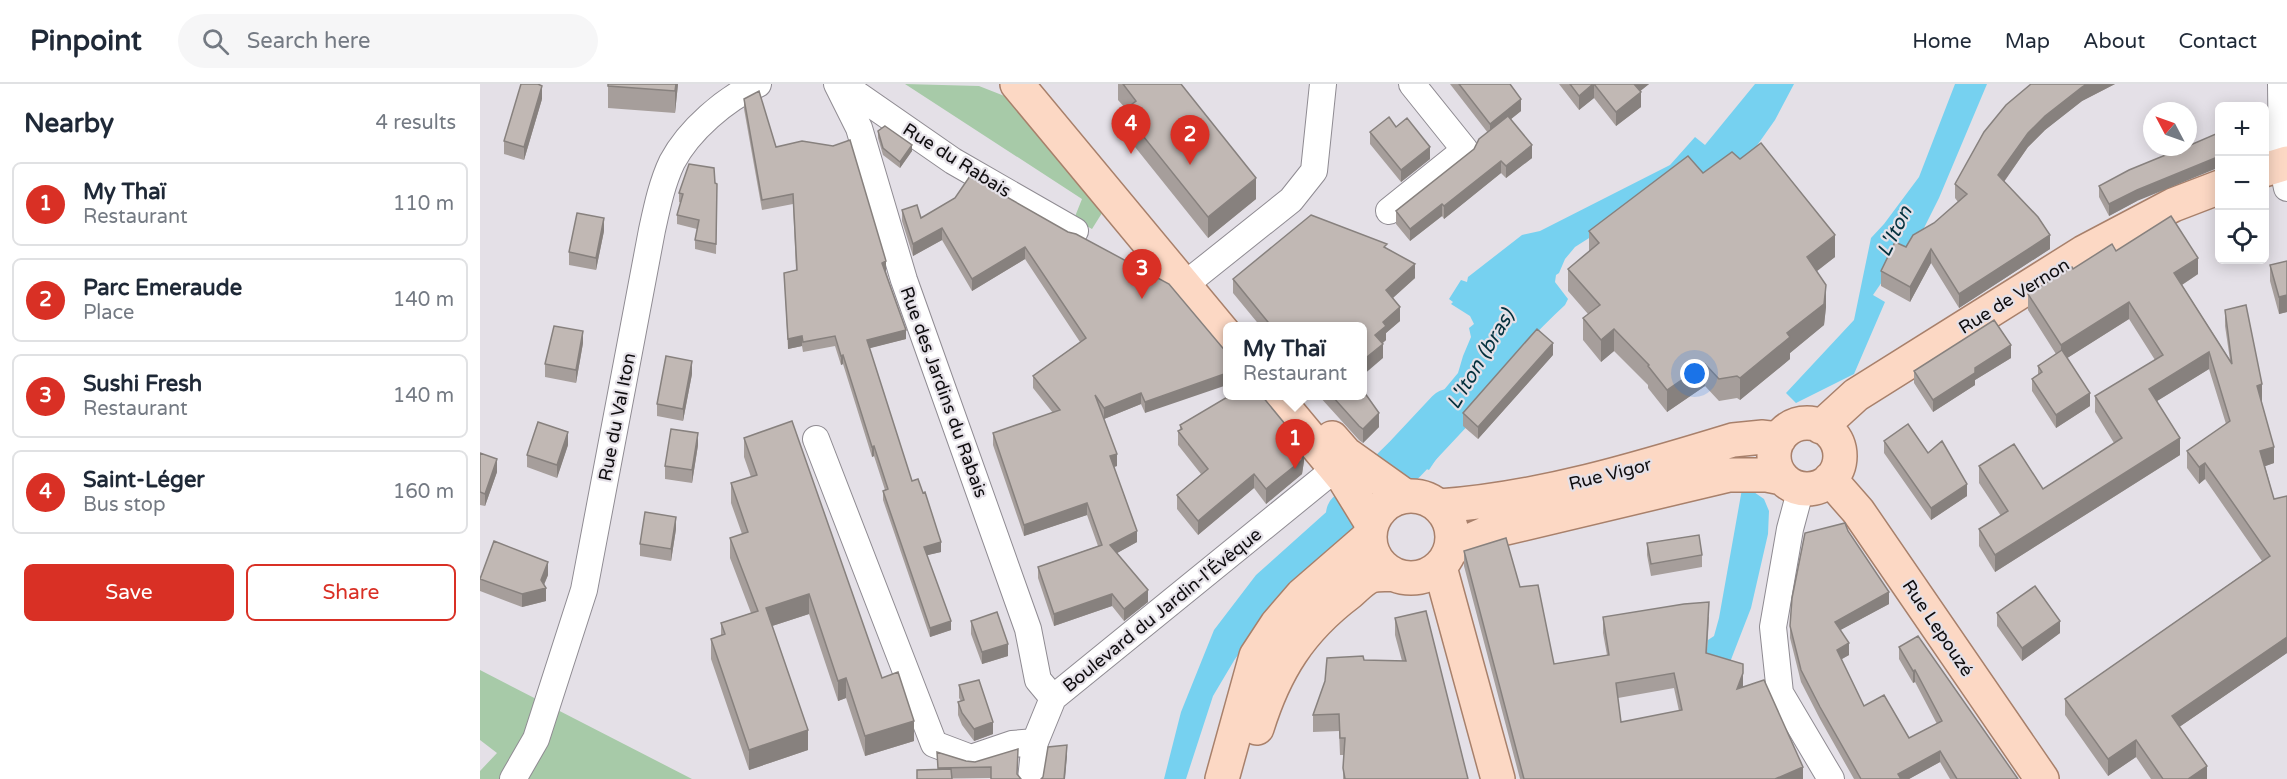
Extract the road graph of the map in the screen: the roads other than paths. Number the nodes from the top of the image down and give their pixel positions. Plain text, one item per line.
1 (758, 84) edge
2 (839, 84) edge
3 (1017, 84) edge
4 (1047, 84) edge
5 (1323, 84) edge
6 (1412, 84) edge
7 (2281, 84) edge
8 (2280, 172) edge
9 (2215, 189) edge
10 (1389, 211) dead end
11 (1075, 231) edge
12 (1197, 274) junction
13 (1236, 322) edge
14 (1223, 333) edge
15 (1279, 400) edge
16 (1300, 400) edge
17 (1821, 427) junction
18 (816, 439) dead end
19 (1758, 439) junction
20 (1342, 467) junction
21 (1795, 480) junction
22 (1398, 492) junction
23 (1439, 506) junction
24 (1370, 524) junction
25 (1445, 558) junction
26 (1394, 574) junction
27 (1053, 698) junction
28 (1035, 742) junction
29 (513, 779) edge
30 (1030, 779) edge
31 (1222, 779) edge
32 (1243, 779) edge
33 (1498, 779) edge
34 (1831, 779) edge
35 (2042, 779) edge

1 - 29 street, Rue du Val Iton
2 - 11 street, Rue du Rabais
2 - 27 street, Rue des Jardins du Rabais
3 - 14 main road
4 - 12 main road
5 - 12 street
6 - 10 street
7 - 8 street
9 - 17 main road, Rue de Vernon
12 - 13 main road
15 - 20 main road
16 - 20 main road
17 - 19 main road, Rue Vigor
17 - 21 main road
18 - 28 street
19 - 21 main road
19 - 23 main road, Rue Vigor
20 - 22 main road
20 - 24 main road
20 - 27 street, Boulevard du Jardin-l'Évêque
21 - 25 main road, Rue Vigor
21 - 34 street
21 - 35 main road, Rue Lepouzé
22 - 23 main road
22 - 24 main road
23 - 25 main road
24 - 26 main road
24 - 31 main road
25 - 26 main road
25 - 33 main road
26 - 32 main road
27 - 28 street, Boulevard du Jardin-l'Évêque
28 - 30 street, Boulevard du Jardin-l'Évêque

